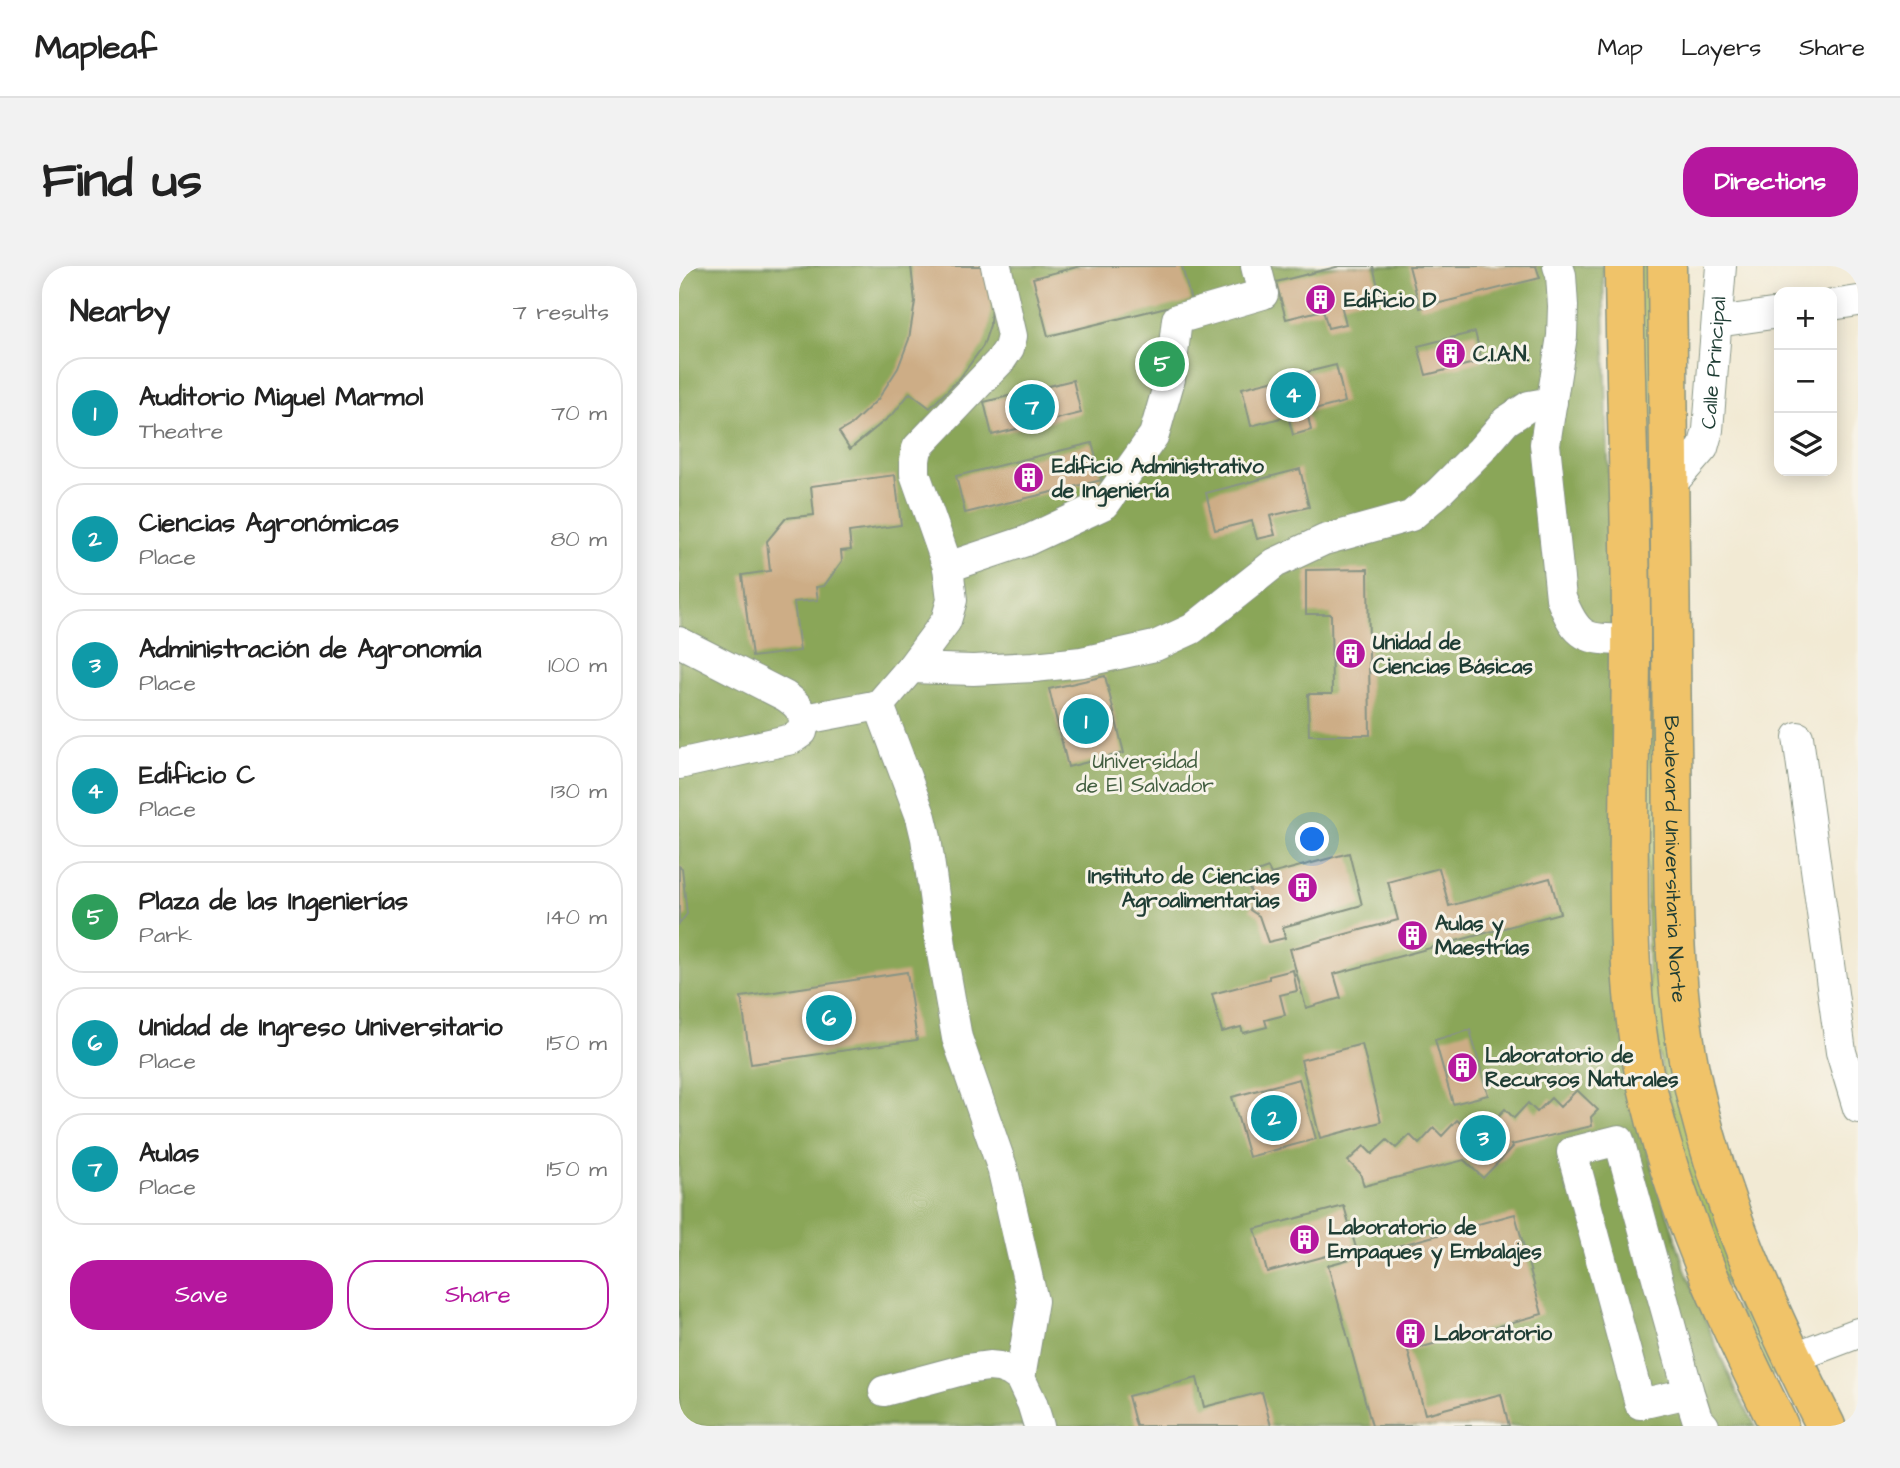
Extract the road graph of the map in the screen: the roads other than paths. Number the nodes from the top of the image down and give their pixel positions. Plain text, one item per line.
1 (996, 266) edge
2 (1256, 266) edge
3 (1558, 266) edge
4 (1624, 266) edge
5 (1667, 266) edge
6 (1721, 266) edge
7 (1858, 301) edge
8 (1837, 304) edge
9 (1774, 314) edge
10 (1717, 322) junction
11 (1552, 402) junction
12 (1669, 487) junction
13 (948, 567) junction
14 (1631, 640) junction
15 (679, 642) edge
16 (911, 668) junction
17 (879, 705) junction
18 (805, 719) junction
19 (1798, 737) dead end
20 (679, 764) edge
21 (1858, 1108) edge
22 (1858, 1333) edge
23 (1792, 1358) junction
24 (1020, 1378) junction
25 (884, 1391) dead end
26 (1689, 1394) junction
27 (1039, 1426) edge
28 (1704, 1426) edge
29 (1779, 1426) edge
30 (1826, 1426) edge

1 - 13 street
2 - 13 street
3 - 11 street
4 - 14 main road, Boulevard Universitaria Norte
5 - 12 main road, Boulevard Universitaria Norte
6 - 10 street, Calle Principal
7 - 8 street
9 - 10 street
10 - 12 street, Calle Principal
11 - 14 street
11 - 16 street
12 - 23 main road, Boulevard Universitaria Norte
13 - 16 street
14 - 29 main road, Boulevard Universitaria Norte
15 - 18 street
16 - 17 street
17 - 18 street
17 - 24 street
18 - 20 street
19 - 21 street
22 - 23 street
23 - 30 main road, Boulevard Universitaria Norte
24 - 25 street
24 - 27 street
26 - 26 street
26 - 28 street

